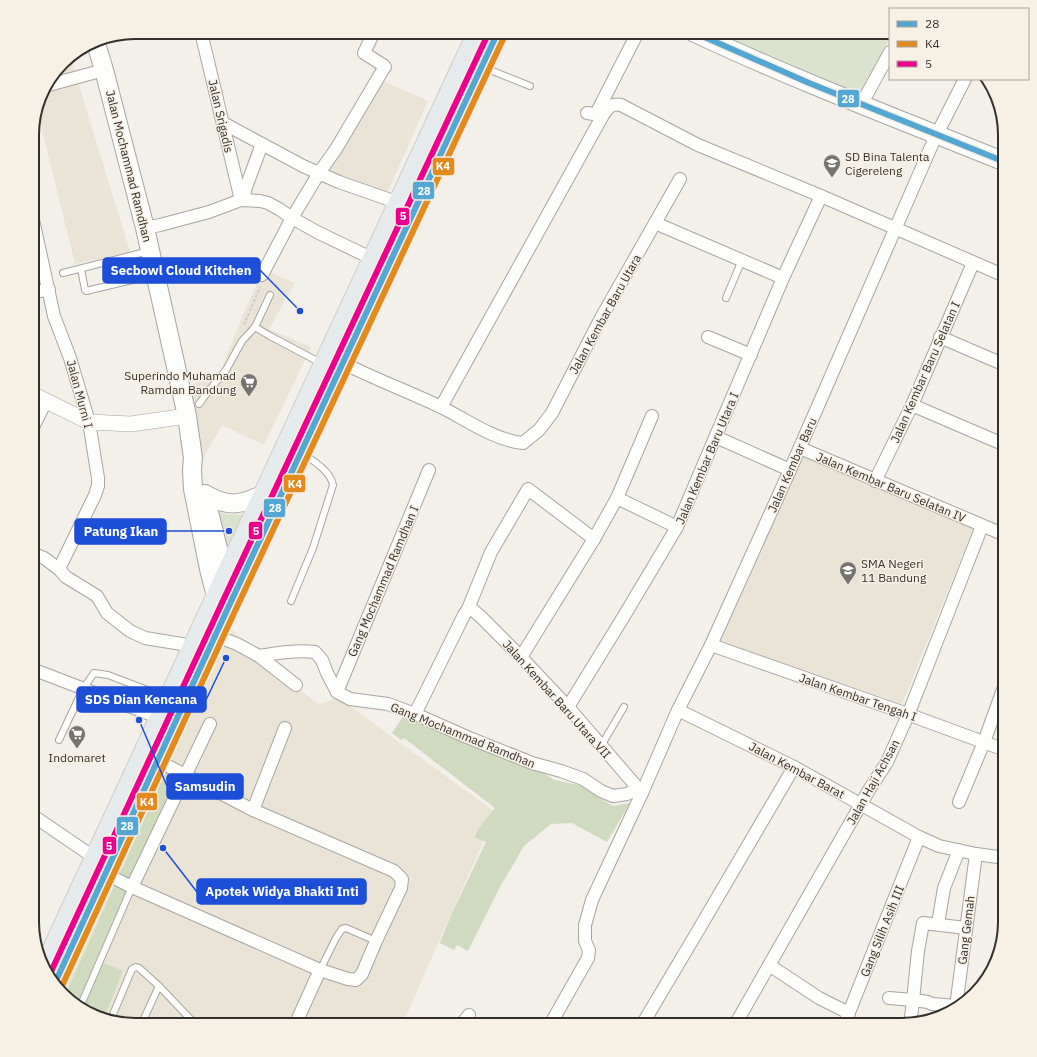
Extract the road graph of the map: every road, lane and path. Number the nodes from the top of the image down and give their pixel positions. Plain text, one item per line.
1 (203, 39) edge
2 (371, 39) edge
3 (475, 39) edge
4 (495, 39) edge
5 (634, 39) edge
6 (708, 39) edge
7 (97, 47) edge
8 (889, 54) edge
9 (482, 67) junction
10 (104, 70) junction
11 (963, 82) edge
12 (54, 84) edge
13 (530, 86) dead end
14 (861, 105) junction
15 (587, 113) dead end
16 (223, 123) junction
17 (936, 134) junction
18 (262, 144) junction
19 (998, 159) edge
20 (319, 173) junction
21 (680, 178) dead end
22 (821, 196) junction
23 (242, 200) junction
24 (399, 203) junction
25 (292, 218) junction
26 (655, 224) junction
27 (145, 228) junction
28 (894, 228) junction
29 (39, 249) edge
30 (150, 251) junction
31 (373, 259) junction
32 (742, 260) junction
33 (973, 263) junction
34 (81, 269) junction
35 (63, 273) dead end
36 (998, 273) edge
37 (155, 275) junction
38 (784, 278) junction
39 (261, 281) joint
40 (49, 289) junction
41 (39, 291) edge
42 (270, 295) dead end
43 (726, 298) dead end
44 (244, 326) dead end
45 (255, 327) junction
46 (708, 337) dead end
47 (940, 337) junction
48 (751, 355) junction
49 (998, 363) edge
50 (334, 364) junction
51 (39, 398) edge
52 (46, 401) junction
53 (912, 405) junction
54 (441, 407) junction
55 (193, 410) junction
56 (39, 415) edge
57 (652, 416) dead end
58 (88, 422) junction
59 (716, 437) junction
60 (998, 442) edge
61 (800, 448) junction
62 (302, 452) junction
63 (193, 458) junction
64 (429, 470) dead end
65 (790, 470) junction
66 (876, 481) junction
67 (205, 494) junction
68 (264, 494) junction
69 (617, 498) junction
70 (982, 526) junction
71 (677, 527) junction
72 (998, 532) edge
73 (594, 539) junction
74 (39, 556) edge
75 (59, 569) junction
76 (231, 582) junction
77 (291, 601) dead end
78 (222, 602) junction
79 (468, 609) junction
80 (216, 636) junction
81 (711, 645) junction
82 (192, 649) junction
83 (259, 656) junction
84 (521, 657) junction
85 (39, 672) edge
86 (296, 685) dead end
87 (83, 689) junction
88 (337, 692) junction
89 (169, 698) junction
90 (998, 703) edge
91 (568, 707) junction
92 (624, 707) dead end
93 (678, 710) junction
94 (415, 714) junction
95 (908, 715) junction
96 (160, 718) junction
97 (210, 724) dead end
98 (285, 728) dead end
99 (59, 740) dead end
100 (984, 742) junction
101 (601, 746) junction
102 (998, 747) edge
103 (158, 761) junction
104 (794, 767) junction
105 (185, 775) junction
106 (640, 791) junction
107 (959, 802) dead end
108 (861, 804) junction
109 (253, 810) junction
110 (39, 820) edge
111 (919, 837) junction
112 (959, 850) junction
113 (976, 854) junction
114 (998, 857) edge
115 (100, 866) junction
116 (132, 887) junction
117 (938, 924) junction
118 (966, 928) junction
119 (376, 941) junction
120 (47, 962) edge
121 (769, 965) junction
122 (320, 970) junction
123 (57, 977) edge
124 (159, 986) junction
125 (889, 998) dead end
126 (913, 1000) junction
127 (957, 1000) edge
128 (82, 1002) edge
129 (948, 1006) edge
130 (849, 1014) junction
131 (113, 1015) edge
132 (911, 1017) dead end
133 (144, 1018) edge
134 (189, 1018) edge
135 (298, 1018) edge
136 (554, 1018) edge
137 (646, 1018) edge
138 (739, 1018) edge
139 (847, 1018) edge

1 - 16 street, Jalan Srigadis
2 - 20 street
3 - 24 main road
4 - 9 main road
5 - 15 street
6 - 14 main road
7 - 10 main road, Jalan Mochammad Ramdhan
8 - 14 street
9 - 13 lane
9 - 50 main road
10 - 12 street
10 - 27 main road, Jalan Mochammad Ramdhan
11 - 17 street, Jalan Kembar Baru
14 - 17 main road
16 - 18 street
16 - 23 street, Jalan Srigadis
17 - 19 main road
17 - 28 street, Jalan Kembar Baru
18 - 20 street
18 - 23 street
20 - 24 street
20 - 25 street
21 - 26 street, Jalan Kembar Baru Utara
22 - 28 street
22 - 38 street, Jalan Kembar Baru Utara I
22 - 54 street
23 - 25 street
23 - 27 street
24 - 31 main road
25 - 31 street
25 - 39 street
26 - 32 street
26 - 54 street, Jalan Kembar Baru Utara
27 - 30 main road, Jalan Mochammad Ramdhan
28 - 33 street
28 - 61 street, Jalan Kembar Baru
29 - 40 street, Jalan Murni I
30 - 34 lane
30 - 37 main road, Jalan Mochammad Ramdhan
31 - 50 main road
32 - 38 street
32 - 43 lane
33 - 36 street
33 - 47 street, Jalan Kembar Baru Selatan I
34 - 35 lane
34 - 37 lane
37 - 55 main road, Jalan Mochammad Ramdhan
38 - 48 street, Jalan Kembar Baru Utara I
39 - 44 path
40 - 41 street
40 - 58 street, Jalan Murni I
42 - 45 lane
45 - 50 lane
45 - 55 lane
46 - 48 street
47 - 49 street
47 - 53 street, Jalan Kembar Baru Selatan I
48 - 59 street, Jalan Kembar Baru Utara I
50 - 54 street
50 - 62 main road
50 - 68 main road
51 - 52 street
52 - 56 street
52 - 58 street
53 - 60 street
53 - 66 street, Jalan Kembar Baru Selatan I
55 - 58 street
55 - 63 main road, Jalan Mochammad Ramdhan
57 - 69 street
58 - 75 street, Jalan Murni I
59 - 65 street
59 - 71 street, Jalan Kembar Baru Utara I
61 - 65 street, Jalan Kembar Baru
61 - 66 street, Jalan Kembar Baru Selatan IV
62 - 76 main road
62 - 77 lane
63 - 67 main road, Jalan Mochammad Ramdhan
63 - 78 main road, Jalan Mochammad Ramdhan
64 - 88 street, Gang Mochammad Ramdhan I
65 - 81 street, Jalan Kembar Baru
66 - 70 street, Jalan Kembar Baru Selatan IV
67 - 68 main road
67 - 76 main road, Jalan Mochammad Ramdhan
68 - 76 main road
69 - 71 street
69 - 73 street
70 - 72 street, Jalan Kembar Baru Selatan IV
70 - 95 street, Jalan Haji Achsan
71 - 91 street, Jalan Kembar Baru Utara I
73 - 79 street
73 - 84 street
74 - 75 street
75 - 82 street
76 - 78 main road
78 - 80 main road
78 - 82 main road
79 - 84 street, Jalan Kembar Baru Utara VII
79 - 94 street
80 - 83 street
80 - 103 main road
81 - 93 street, Jalan Kembar Baru
81 - 95 street, Jalan Kembar Tengah I
82 - 89 main road
83 - 86 street
83 - 88 street
84 - 91 street, Jalan Kembar Baru Utara VII
85 - 87 street
87 - 89 lane
87 - 96 street
87 - 99 lane
88 - 94 street, Gang Mochammad Ramdhan
89 - 96 main road
90 - 100 street
91 - 101 street, Jalan Kembar Baru Utara VII
92 - 101 lane
93 - 104 street, Jalan Kembar Barat
93 - 106 street, Jalan Kembar Baru
94 - 106 street, Gang Mochammad Ramdhan
95 - 100 street, Jalan Kembar Tengah I
95 - 108 street, Jalan Haji Achsan
96 - 115 main road
97 - 105 street
98 - 109 street
100 - 102 street, Jalan Kembar Tengah I
100 - 107 street
101 - 106 street, Jalan Kembar Baru Utara VII
103 - 105 street
103 - 115 main road
104 - 108 street, Jalan Kembar Barat
104 - 137 street
105 - 109 street
105 - 116 street
106 - 136 street, Jalan Kembar Baru
108 - 111 street, Jalan Kembar Barat
108 - 121 street, Jalan Haji Achsan
109 - 119 street
110 - 115 street
111 - 112 street, Jalan Kembar Barat
111 - 130 street, Gang Silih Asih III
112 - 113 street, Jalan Kembar Barat
112 - 117 street
113 - 114 street, Jalan Kembar Barat
113 - 118 street, Gang Gemah
115 - 116 street
115 - 120 main road
115 - 123 main road
116 - 122 street
116 - 128 lane
117 - 118 street
117 - 126 street
118 - 127 street, Gang Gemah
119 - 122 street
119 - 122 lane
121 - 130 street
121 - 138 street, Jalan Haji Achsan
122 - 135 street
124 - 131 lane
124 - 133 lane
124 - 134 lane
125 - 126 street
126 - 129 street
126 - 132 street
130 - 139 street, Gang Silih Asih III

